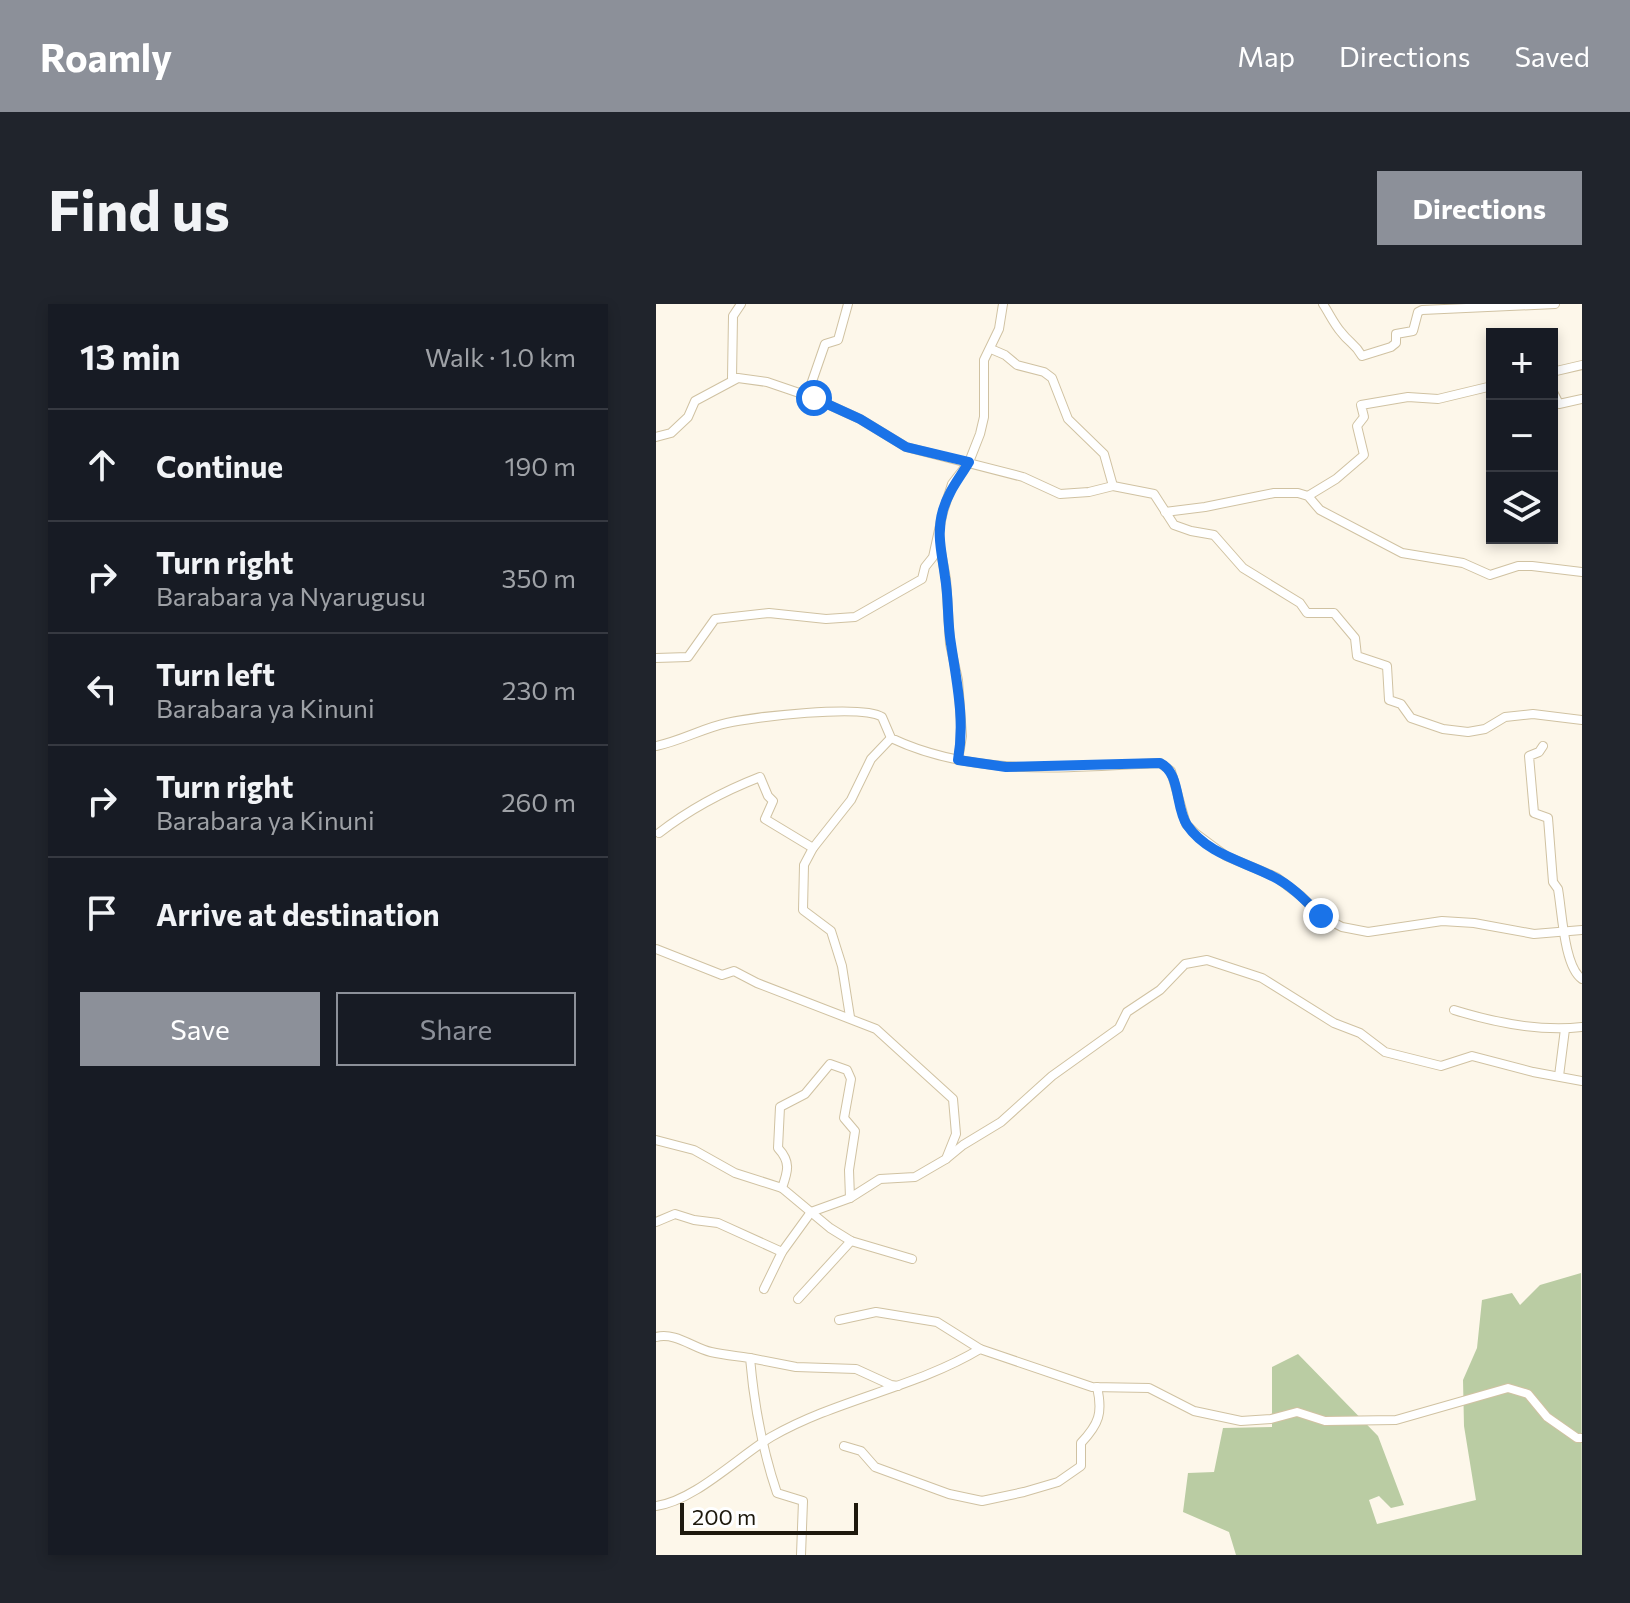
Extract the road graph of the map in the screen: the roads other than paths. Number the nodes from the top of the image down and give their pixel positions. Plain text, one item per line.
1 (741, 304) edge
2 (848, 304) edge
3 (1003, 304) edge
4 (1323, 304) edge
5 (1555, 304) edge
6 (991, 349) junction
7 (1582, 365) edge
8 (1558, 371) edge
9 (738, 378) junction
10 (1486, 387) edge
11 (807, 396) junction
12 (1582, 399) edge
13 (1557, 400) edge
14 (656, 437) edge
15 (969, 462) junction
16 (1113, 486) junction
17 (1308, 496) junction
18 (1165, 512) junction
19 (938, 537) junction
20 (1582, 572) edge
21 (656, 658) edge
22 (1582, 720) edge
23 (891, 738) junction
24 (656, 746) edge
25 (1543, 746) dead end
26 (958, 760) junction
27 (659, 833) dead end
28 (813, 848) junction
29 (1582, 930) edge
30 (1565, 932) junction
31 (656, 949) edge
32 (1582, 979) edge
33 (1454, 1010) dead end
34 (850, 1017) junction
35 (1582, 1027) edge
36 (1565, 1029) junction
37 (1559, 1076) junction
38 (1582, 1081) edge
39 (656, 1140) edge
40 (946, 1159) junction
41 (782, 1188) junction
42 (850, 1198) junction
43 (811, 1212) junction
44 (656, 1222) edge
45 (851, 1241) junction
46 (782, 1252) junction
47 (912, 1259) dead end
48 (764, 1289) dead end
49 (798, 1299) dead end
50 (839, 1320) dead end
51 (656, 1337) edge
52 (980, 1349) junction
53 (750, 1358) junction
54 (899, 1386) junction
55 (1097, 1387) junction
56 (1582, 1438) edge
57 (763, 1443) junction
58 (844, 1446) dead end
59 (656, 1506) edge
60 (801, 1555) edge

1 - 9 street
2 - 11 street
3 - 6 street
4 - 5 street
6 - 15 street
6 - 16 street
7 - 8 street
9 - 11 street
9 - 14 street
10 - 17 street
11 - 15 street
12 - 13 street
15 - 16 street
15 - 19 street
16 - 18 street
17 - 18 street
17 - 20 street
18 - 22 street
19 - 21 street
19 - 26 street
23 - 24 street
23 - 26 street
23 - 28 street
25 - 30 street
26 - 30 street
27 - 28 street
28 - 34 street
29 - 30 street
30 - 32 street
31 - 34 street
33 - 36 street
34 - 40 street
35 - 36 street
36 - 37 street
37 - 38 street
37 - 40 street
39 - 41 street
40 - 42 street
41 - 42 street
41 - 43 street
42 - 43 street
43 - 45 street
43 - 46 street
44 - 46 street
45 - 47 street
45 - 49 street
46 - 48 street
50 - 52 street
51 - 53 street
52 - 54 street
52 - 55 street
53 - 54 street
53 - 57 street
54 - 57 street
55 - 56 street
55 - 58 street
57 - 59 street
57 - 60 street

